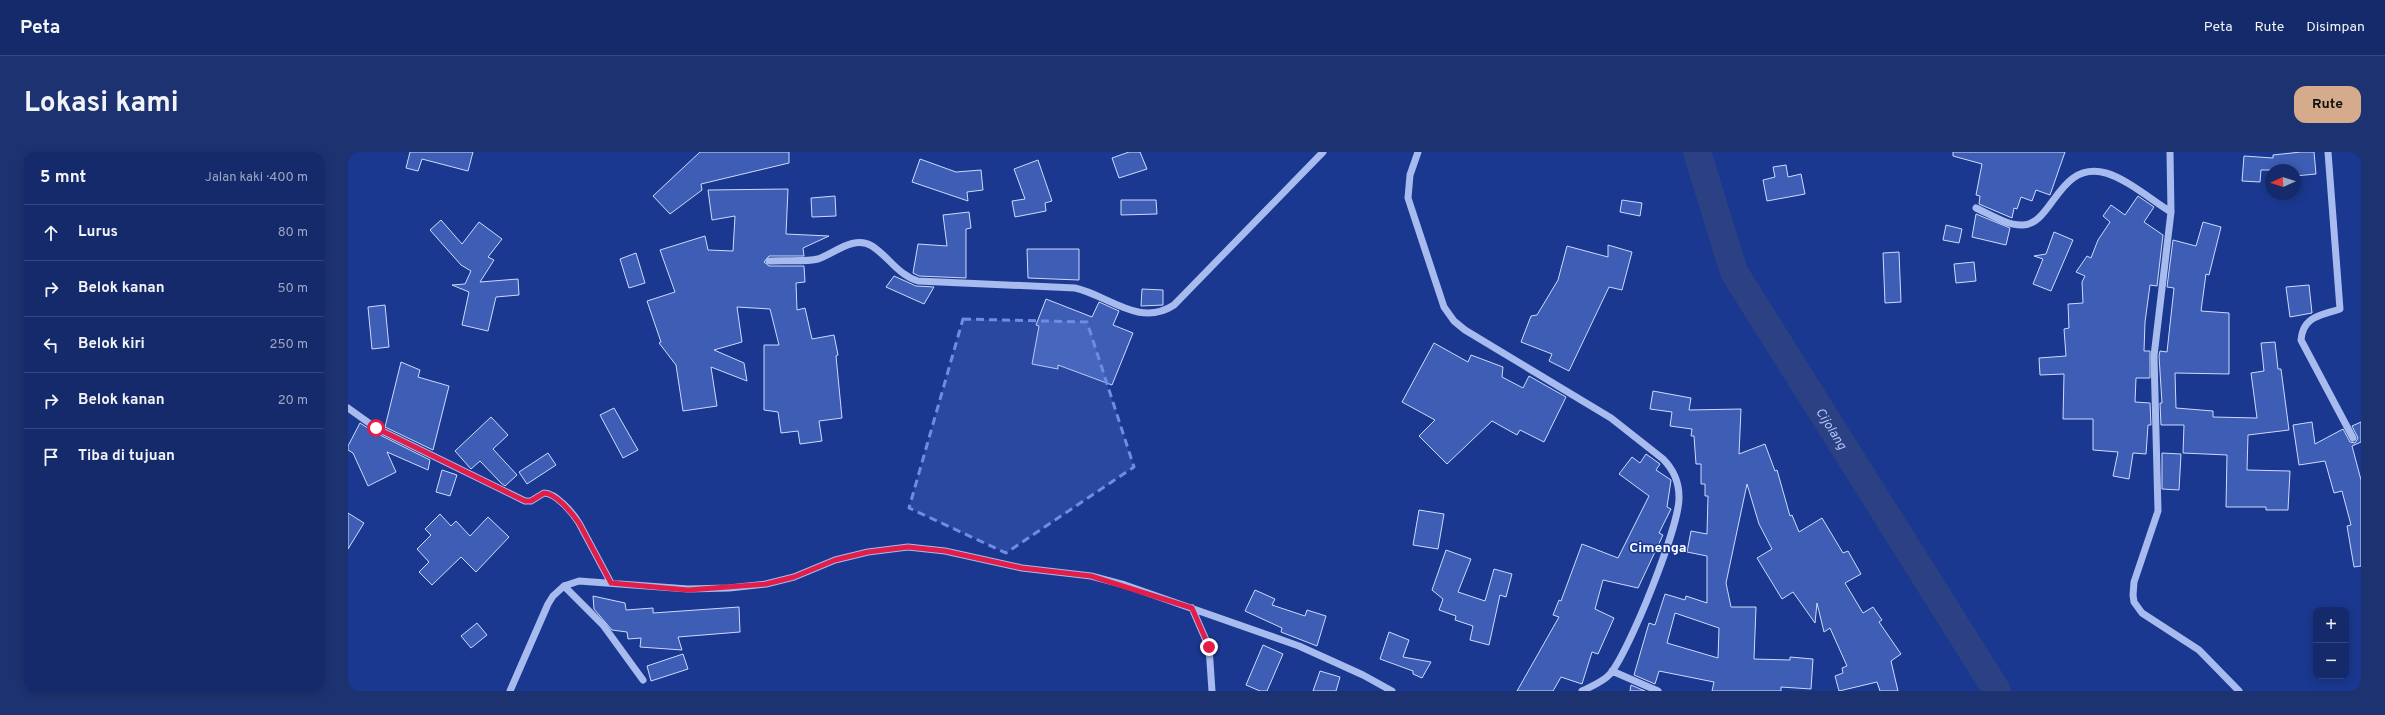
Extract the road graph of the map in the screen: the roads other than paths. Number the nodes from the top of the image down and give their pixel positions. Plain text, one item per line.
1 (1323, 152) edge
2 (1418, 152) edge
3 (2170, 152) edge
4 (2328, 152) edge
5 (1976, 208) dead end
6 (2171, 212) junction
7 (769, 261) dead end
8 (348, 408) edge
9 (2353, 438) dead end
10 (611, 583) junction
11 (564, 586) junction
12 (1192, 608) junction
13 (1612, 671) junction
14 (643, 680) dead end
15 (510, 691) edge
16 (1212, 691) edge
17 (1392, 691) edge
18 (1582, 691) edge
19 (1658, 691) edge
20 (2239, 691) edge

1 - 7 street
2 - 13 street
3 - 6 street
4 - 9 street
5 - 6 street
6 - 20 street
8 - 10 street
10 - 11 street
10 - 12 street
11 - 14 street
11 - 15 street
12 - 16 street
12 - 17 street
13 - 18 street
13 - 19 street

